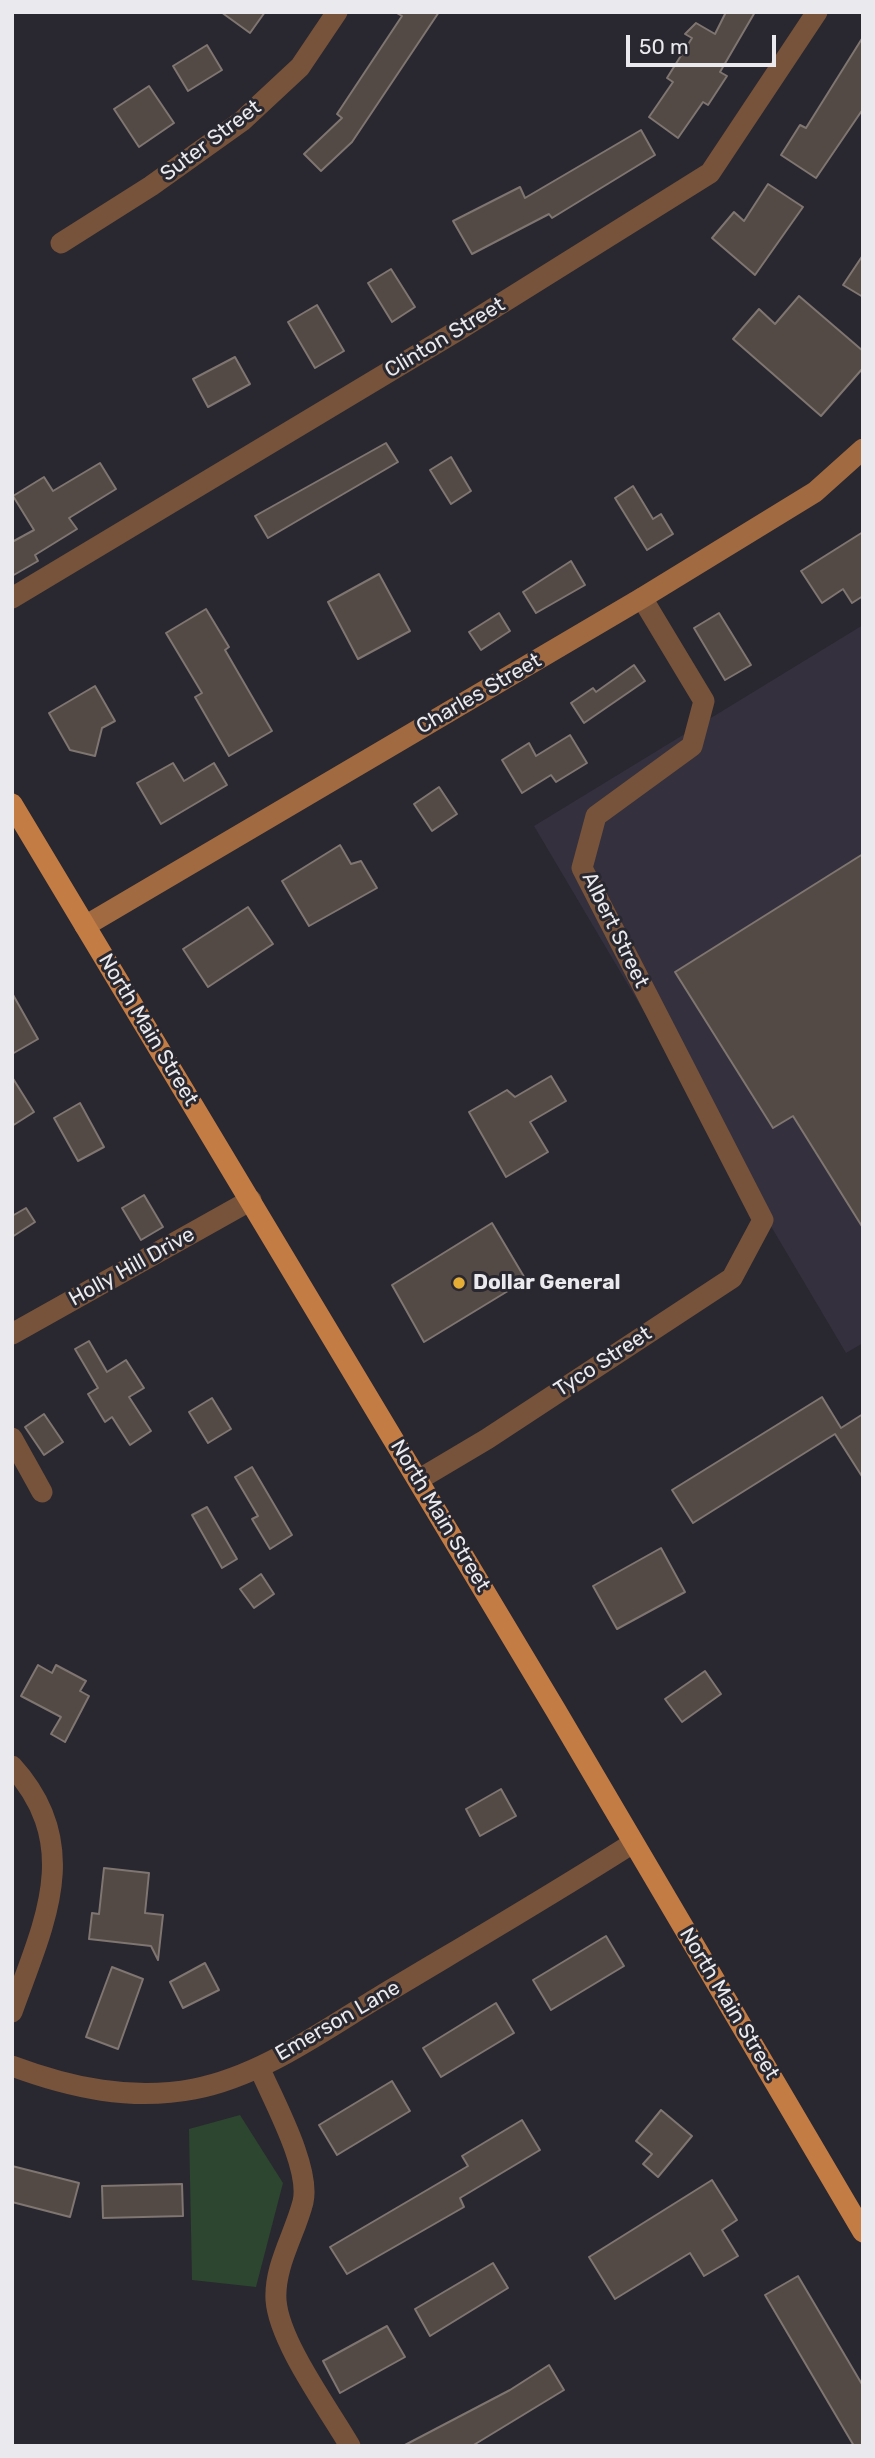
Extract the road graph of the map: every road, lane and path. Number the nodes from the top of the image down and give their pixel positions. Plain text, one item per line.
1 (337, 12) edge
2 (817, 12) edge
3 (61, 243) dead end
4 (863, 449) edge
5 (12, 598) edge
6 (642, 598) junction
7 (12, 804) edge
8 (85, 926) junction
9 (251, 1200) junction
10 (763, 1220) joint
11 (12, 1335) edge
12 (12, 1438) edge
13 (418, 1480) junction
14 (42, 1492) dead end
15 (12, 1766) edge
16 (633, 1843) junction
17 (12, 2012) edge
18 (12, 2066) edge
19 (259, 2067) junction
20 (863, 2232) edge
21 (350, 2446) edge

1 - 3 street, Suter Street
2 - 5 street, Clinton Street
4 - 6 street, Charles Street
6 - 8 street, Charles Street
6 - 10 street, Albert Street
7 - 8 main road, North Main Street
8 - 9 main road, North Main Street
9 - 11 street, Holly Hill Drive
9 - 13 main road, North Main Street
10 - 13 street, Tyco Street
12 - 14 street
13 - 16 main road, North Main Street
15 - 17 street
16 - 19 street, Emerson Lane
16 - 20 main road, North Main Street
18 - 19 street, Emerson Lane
19 - 21 street

